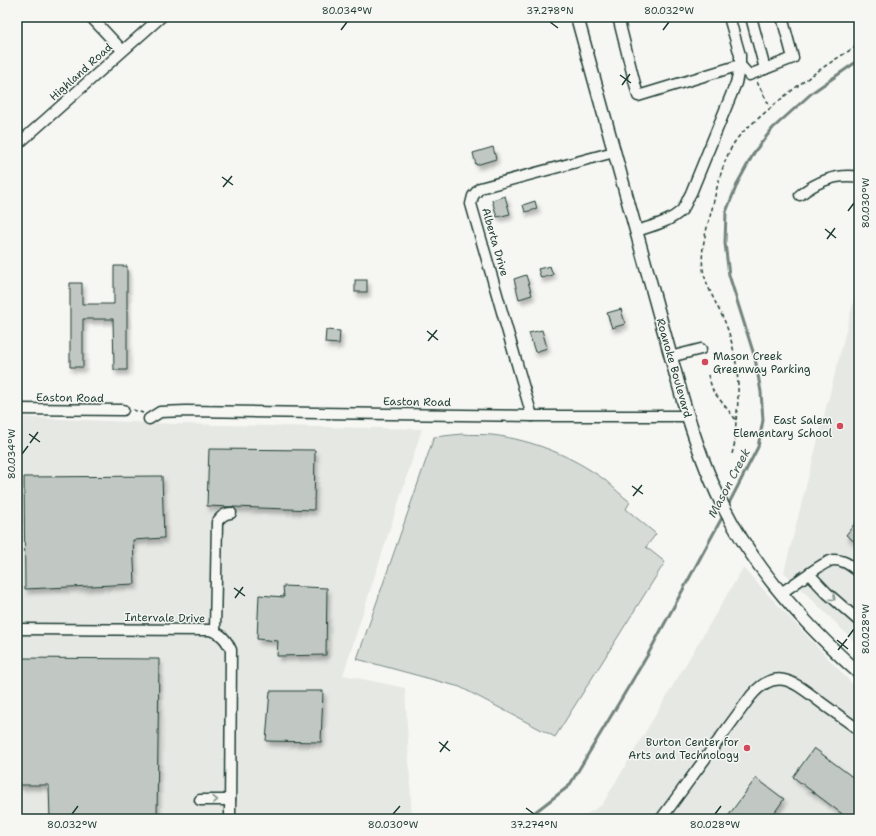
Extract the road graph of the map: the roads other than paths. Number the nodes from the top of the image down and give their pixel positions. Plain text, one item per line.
1 (91, 17) edge
2 (161, 17) edge
3 (577, 17) edge
4 (618, 17) edge
5 (729, 17) edge
6 (751, 17) edge
7 (782, 17) edge
8 (122, 50) junction
9 (740, 65) junction
10 (765, 70) junction
11 (17, 144) edge
12 (614, 152) junction
13 (859, 176) edge
14 (800, 195) dead end
15 (636, 231) junction
16 (701, 349) dead end
17 (670, 357) junction
18 (17, 409) edge
19 (123, 410) road end
20 (532, 416) junction
21 (688, 416) junction
22 (149, 419) road end
23 (231, 513) dead end
24 (859, 572) edge
25 (809, 574) junction
26 (781, 593) junction
27 (859, 621) edge
28 (17, 629) edge
29 (216, 632) junction
30 (859, 673) edge
31 (859, 730) edge
32 (200, 800) dead end
33 (230, 800) junction
34 (230, 819) edge
35 (661, 819) edge

1 - 8 street
2 - 8 street, Highland Road
3 - 12 main road, Roanoke Boulevard
4 - 9 street
5 - 9 street
6 - 10 street
7 - 10 street
8 - 11 street, Highland Road
9 - 10 street
9 - 15 street
12 - 15 main road, Roanoke Boulevard
12 - 20 street, Alberta Drive
13 - 14 street
15 - 17 main road, Roanoke Boulevard
16 - 17 street
17 - 21 main road, Roanoke Boulevard
18 - 19 street, Easton Road
20 - 21 street, Easton Road
20 - 22 street, Easton Road
21 - 26 main road, Roanoke Boulevard
23 - 29 street
24 - 25 street
25 - 26 street
25 -> 27 street
26 - 30 main road, Roanoke Boulevard
28 - 29 street, Intervale Drive
29 - 33 street, Intervale Drive
31 - 35 street
32 -> 33 street
33 - 34 street, Intervale Drive

